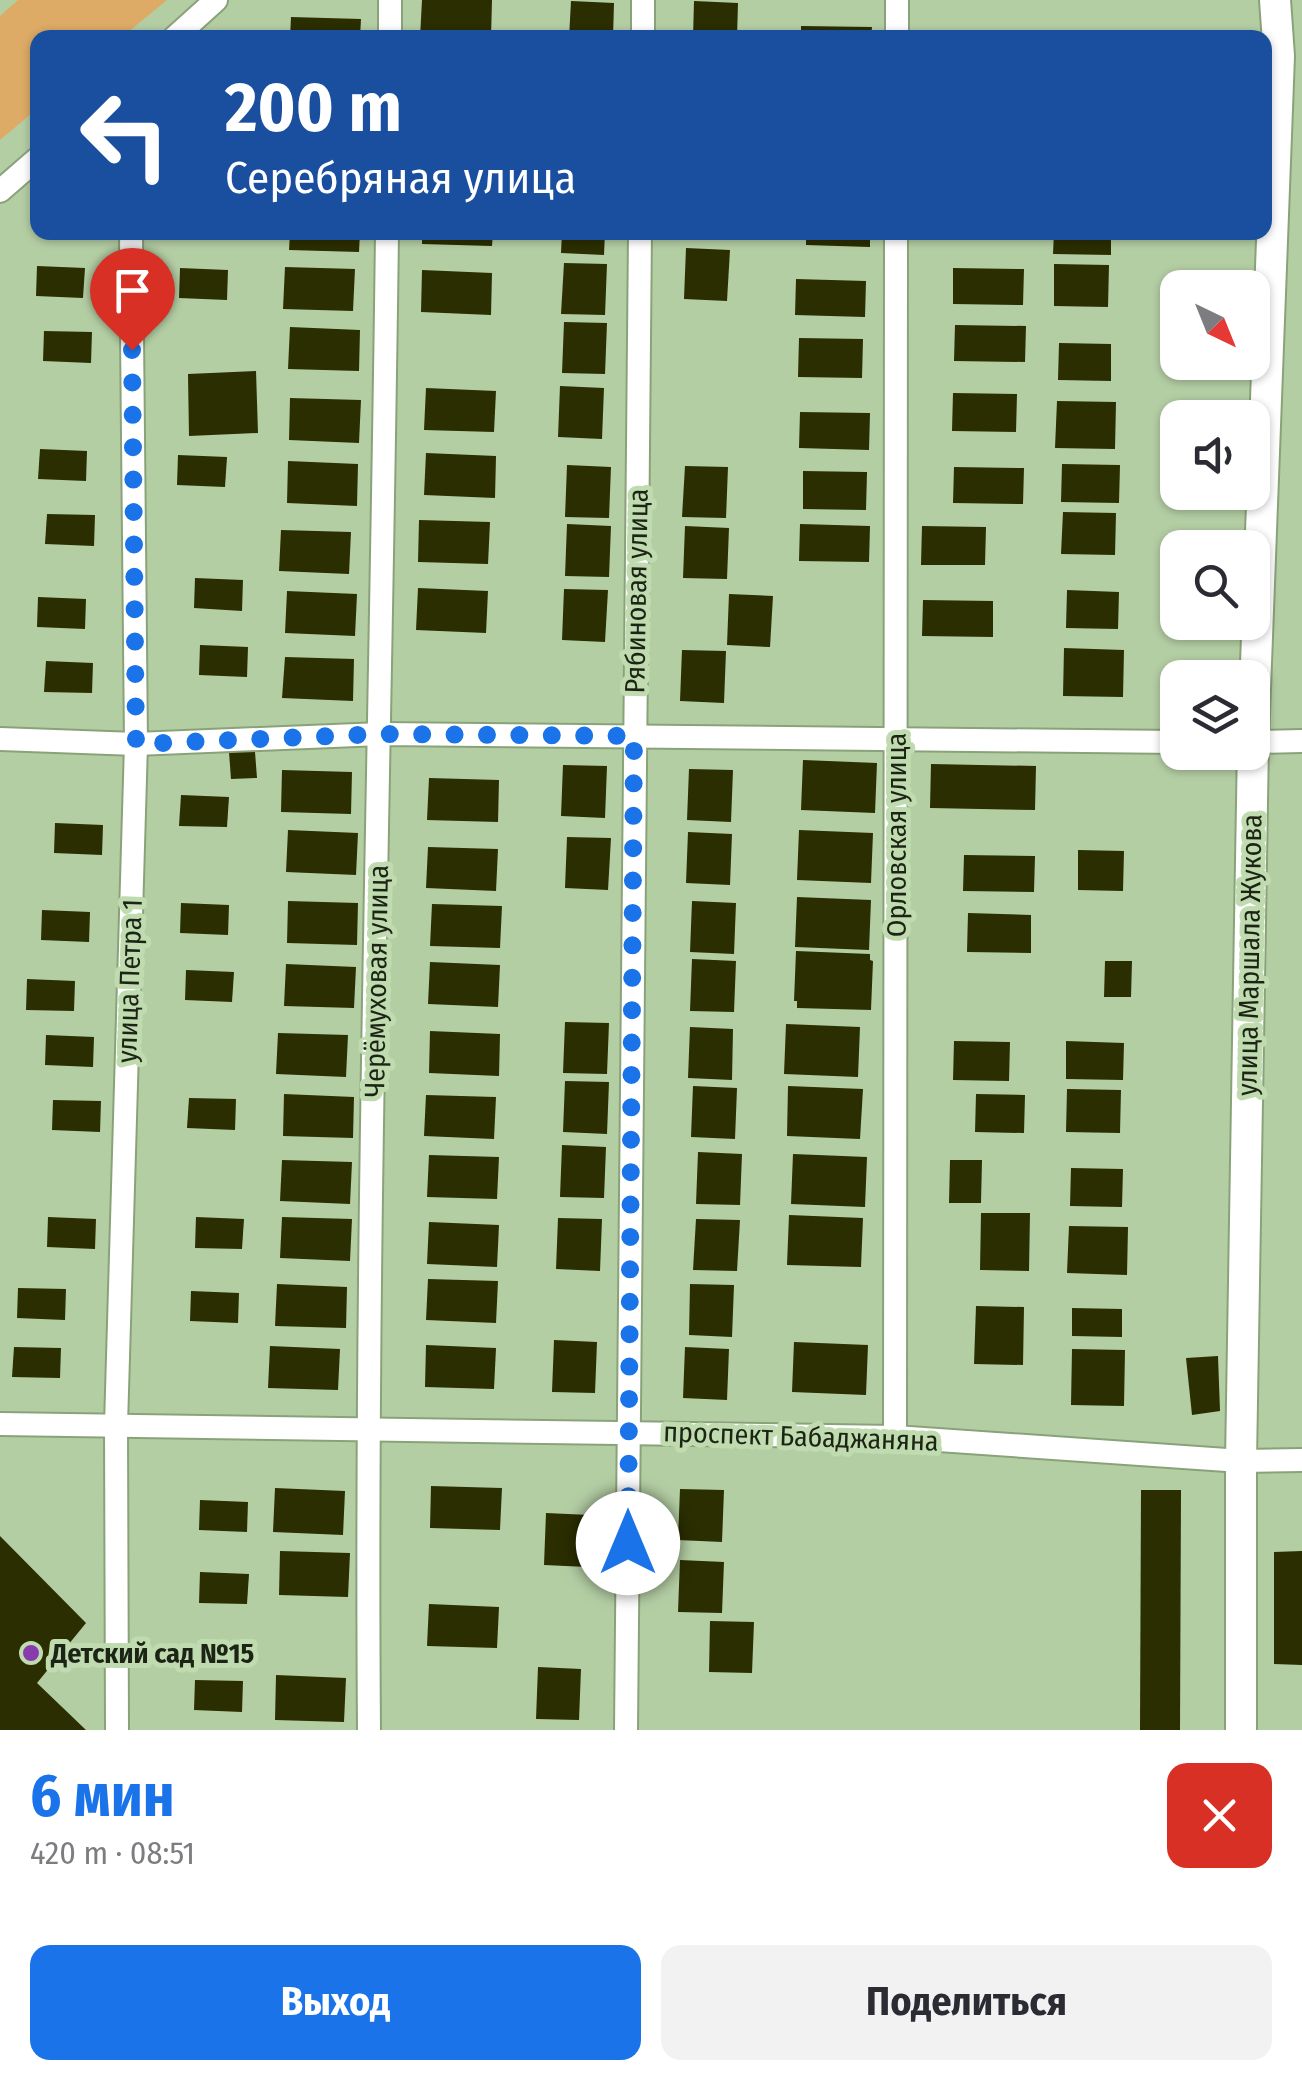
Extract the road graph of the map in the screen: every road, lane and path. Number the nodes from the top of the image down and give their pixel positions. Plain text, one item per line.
1 (216, 0) edge
2 (390, 0) edge
3 (643, 0) edge
4 (897, 0) edge
5 (1275, 0) edge
6 (183, 30) edge
7 (390, 30) edge
8 (643, 30) edge
9 (897, 30) edge
10 (1290, 55) edge
11 (30, 165) edge
12 (0, 191) edge
13 (131, 240) edge
14 (387, 240) edge
15 (640, 240) edge
16 (896, 240) edge
17 (1257, 660) edge
18 (381, 734) junction
19 (634, 736) junction
20 (0, 739) edge
21 (896, 740) junction
22 (1302, 741) edge
23 (1160, 742) edge
24 (1270, 742) edge
25 (136, 744) junction
26 (1253, 770) edge
27 (0, 1424) edge
28 (116, 1425) junction
29 (366, 1430) junction
30 (629, 1430) junction
31 (896, 1436) junction
32 (1302, 1460) edge
33 (1241, 1461) junction
34 (117, 1730) edge
35 (369, 1730) edge
36 (626, 1730) edge
37 (1241, 1730) edge

1 - 6 street
2 - 7 street
3 - 8 street
4 - 9 street
5 - 10 main road, улица Маршала Жукова
10 - 17 main road, улица Маршала Жукова
11 - 12 street
13 - 25 street, улица Петра 1
14 - 18 street, Черёмуховая улица
15 - 19 street, Рябиновая улица
16 - 21 street, Орловская улица
18 - 19 street
18 - 25 street
18 - 29 street, Черёмуховая улица
19 - 21 street
19 - 30 street, Рябиновая улица
20 - 25 street
21 - 23 street
21 - 31 street, Орловская улица
22 - 24 street
25 - 28 street, улица Петра 1
26 - 33 main road, улица Маршала Жукова
27 - 28 street, проспект Бабаджаняна
28 - 29 street, проспект Бабаджаняна
28 - 34 street, улица Петра 1
29 - 30 street, проспект Бабаджаняна
29 - 35 street, Черёмуховая улица
30 - 31 street, проспект Бабаджаняна
30 - 36 street, Рябиновая улица
31 - 33 street, проспект Бабаджаняна
32 - 33 street, проспект Бабаджаняна
33 - 37 main road, улица Маршала Жукова

